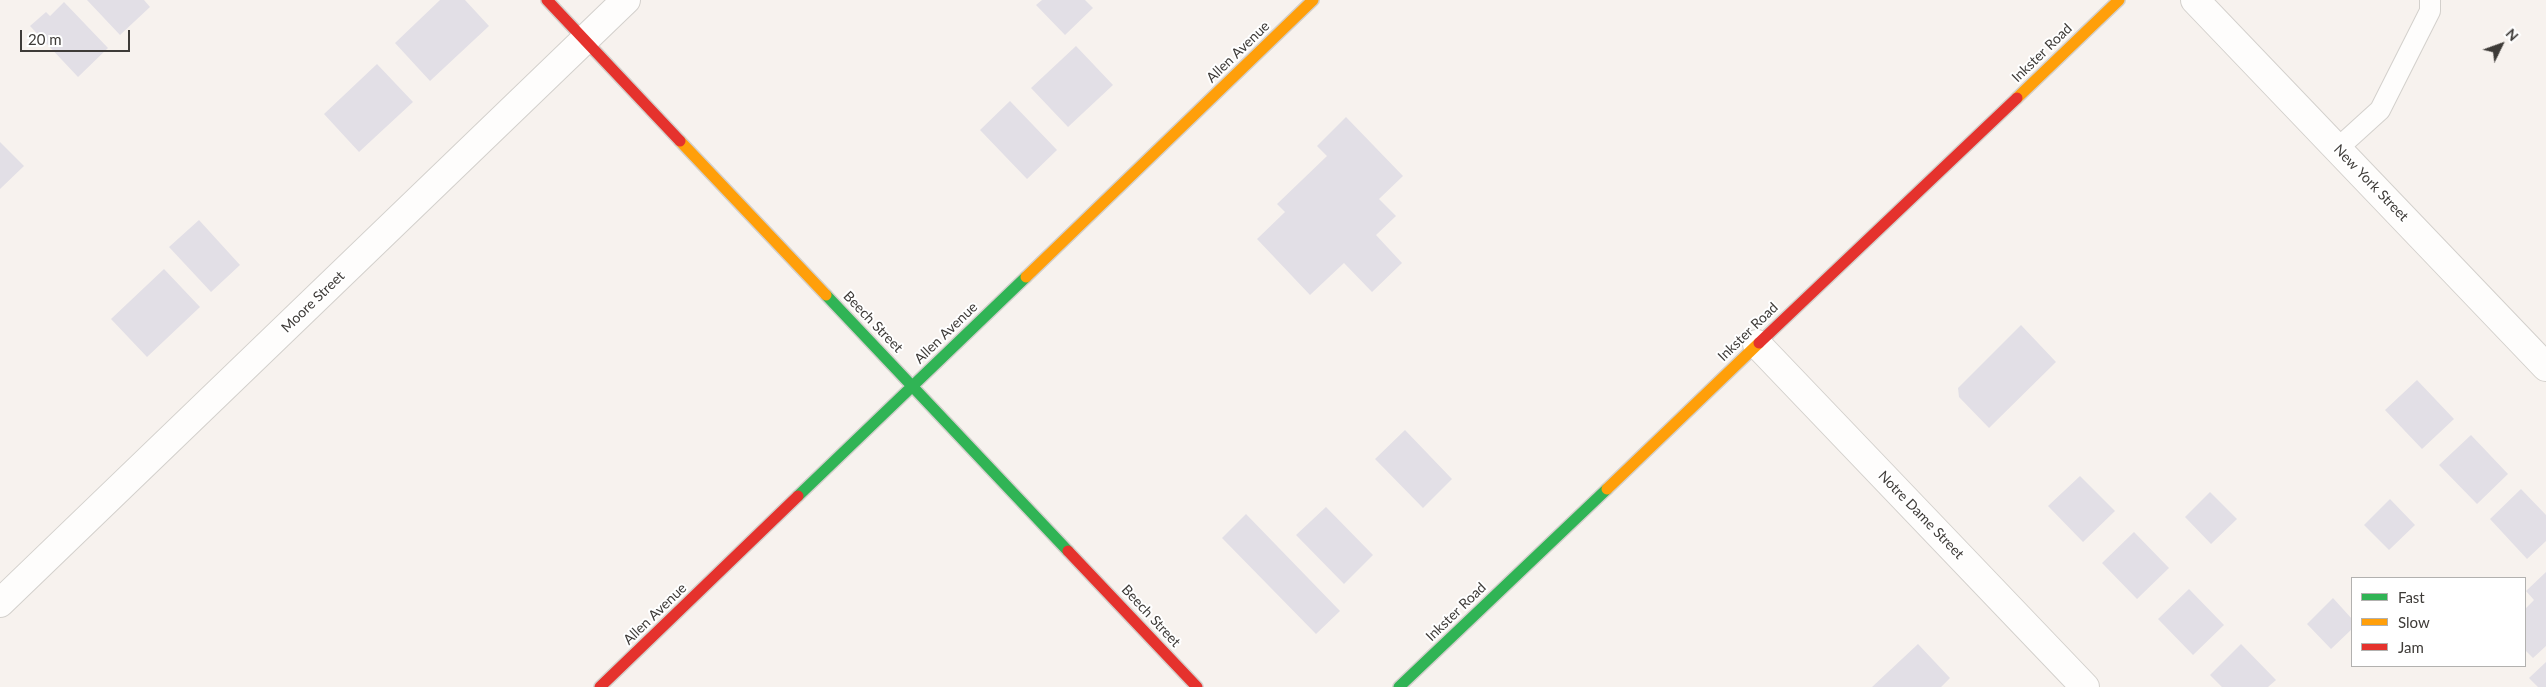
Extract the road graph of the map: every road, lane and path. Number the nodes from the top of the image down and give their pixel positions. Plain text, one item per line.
1 (547, 0) edge
2 (626, 0) edge
3 (1313, 0) edge
4 (2119, 0) edge
5 (2195, 0) edge
6 (2430, 0) edge
7 (584, 40) junction
8 (2337, 148) junction
9 (1757, 344) junction
10 (2546, 366) edge
11 (913, 386) junction
12 (0, 603) edge
13 (600, 687) edge
14 (1197, 687) edge
15 (1399, 687) edge
16 (2085, 687) edge

1 - 7 street, Beech Street
2 - 7 street, Moore Street
3 - 11 street, Allen Avenue
4 - 9 street, Inkster Road
5 - 8 street, New York Street
6 - 8 lane
7 - 11 street, Beech Street
7 - 12 street, Moore Street
8 - 10 street, New York Street
9 - 15 street, Inkster Road
9 - 16 street, Notre Dame Street
11 - 13 street, Allen Avenue
11 - 14 street, Beech Street

